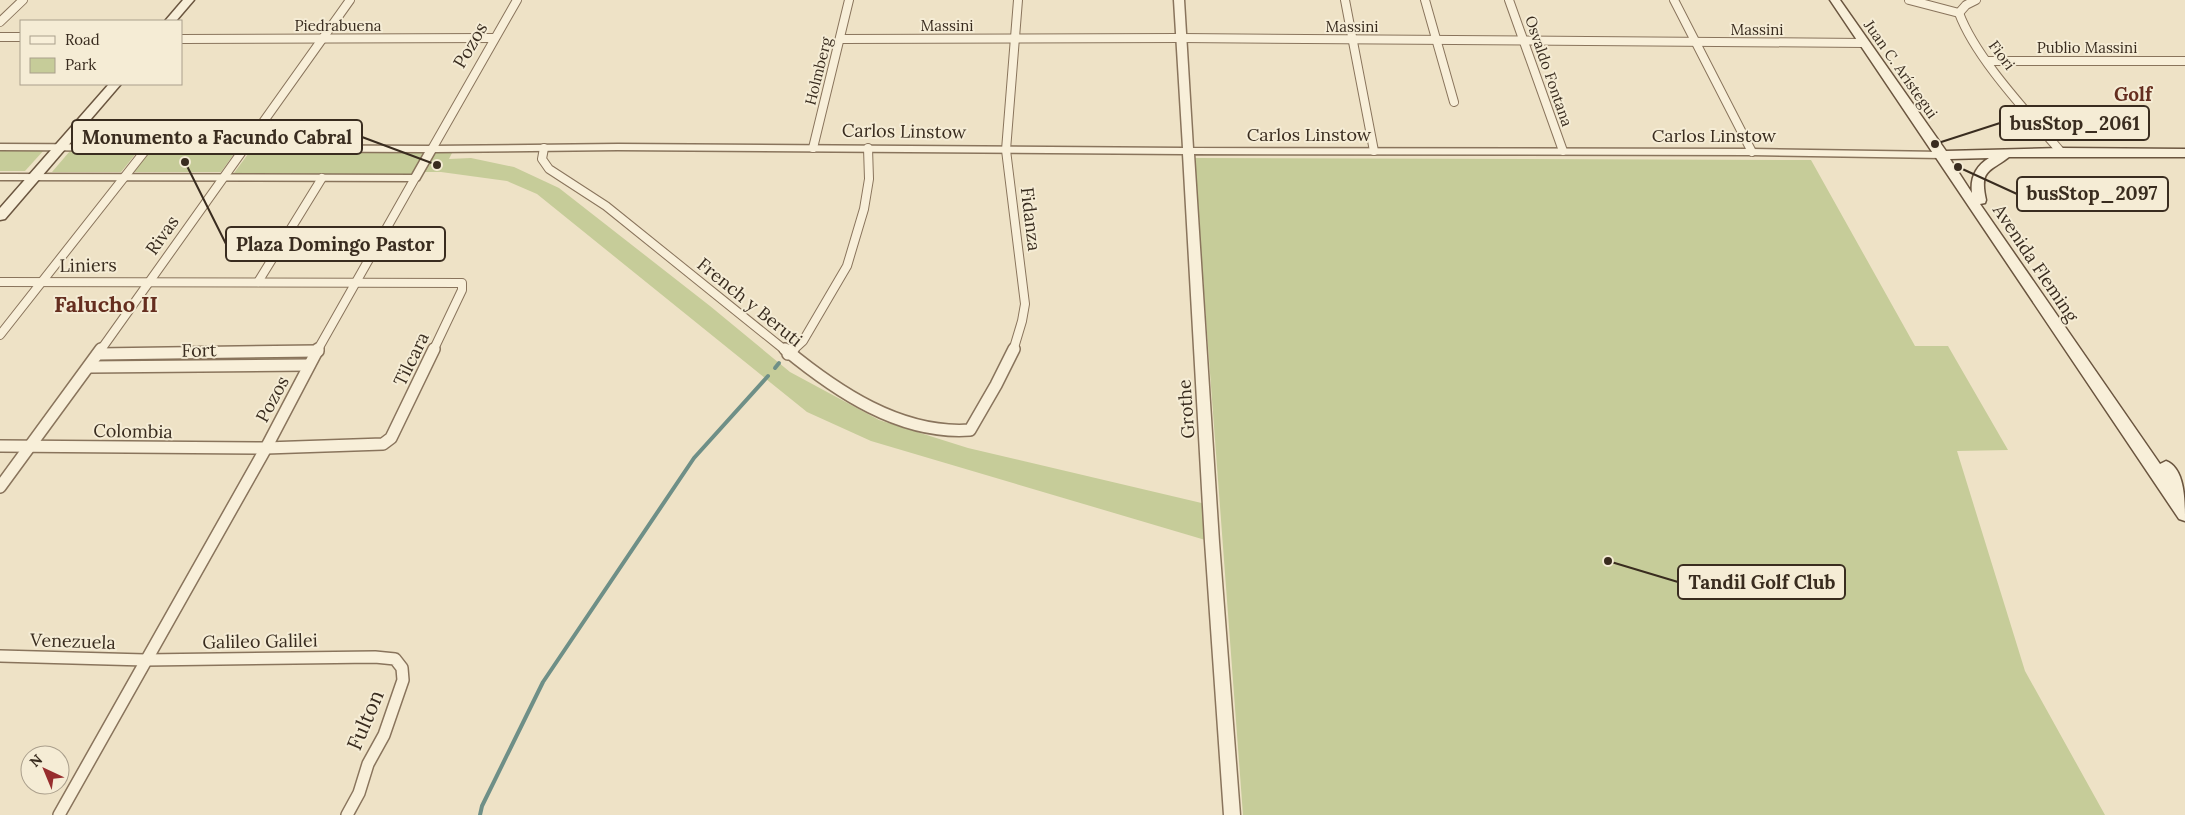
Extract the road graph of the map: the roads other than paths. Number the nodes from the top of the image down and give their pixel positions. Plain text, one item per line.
1 (23, 0) edge
2 (189, 0) edge
3 (350, 0) edge
4 (517, 0) edge
5 (850, 0) edge
6 (1018, 0) edge
7 (1179, 0) edge
8 (1345, 0) edge
9 (1425, 0) edge
10 (1509, 0) edge
11 (1674, 0) edge
12 (1835, 0) edge
13 (1909, 0) edge
14 (1976, 0) edge
15 (1959, 13) junction
16 (171, 20) edge
17 (0, 22) edge
18 (0, 37) edge
19 (20, 38) edge
20 (322, 38) junction
21 (494, 38) junction
22 (1180, 38) junction
23 (182, 39) edge
24 (840, 39) junction
25 (1014, 39) junction
26 (1352, 40) junction
27 (1436, 40) junction
28 (1523, 40) junction
29 (1695, 43) junction
30 (1864, 43) junction
31 (1988, 61) junction
32 (2185, 61) edge
33 (114, 85) edge
34 (1454, 102) dead end
35 (0, 147) edge
36 (148, 147) junction
37 (60, 148) junction
38 (243, 148) junction
39 (544, 148) junction
40 (813, 148) junction
41 (868, 148) junction
42 (432, 149) junction
43 (1006, 150) junction
44 (1374, 151) junction
45 (1563, 151) junction
46 (1188, 152) junction
47 (1752, 152) junction
48 (2061, 152) junction
49 (2185, 153) edge
50 (2011, 154) junction
51 (1942, 155) junction
52 (0, 177) edge
53 (34, 178) junction
54 (125, 178) junction
55 (222, 178) junction
56 (322, 178) junction
57 (415, 178) junction
58 (1980, 200) junction
59 (0, 216) edge
60 (149, 281) junction
61 (0, 282) edge
62 (42, 282) junction
63 (258, 282) junction
64 (357, 283) junction
65 (462, 283) joint
66 (0, 335) edge
67 (318, 351) junction
68 (98, 354) junction
69 (788, 354) junction
70 (309, 365) junction
71 (89, 367) junction
72 (970, 430) joint
73 (383, 444) joint
74 (0, 446) edge
75 (30, 446) junction
76 (266, 448) junction
77 (0, 487) edge
78 (2185, 495) edge
79 (2185, 514) edge
80 (0, 656) edge
81 (375, 657) joint
82 (145, 660) junction
83 (59, 815) edge
84 (347, 815) edge
85 (1232, 815) edge

1 - 17 street
2 - 16 main road
3 - 20 street, Rivas
4 - 21 street, Pozos
5 - 24 street, Holmberg
6 - 25 street, Fidanza
7 - 22 street, Grothe
8 - 26 street
9 - 27 street
10 - 28 street, Osvaldo Fontana
11 - 29 street
12 - 30 main road, Juan C. Arístegui
13 - 15 street
14 - 15 street
15 - 31 street, Fiori
18 - 19 street
20 - 21 street, Piedrabuena
20 - 23 street, Piedrabuena
20 - 38 street, Rivas
21 - 42 street, Pozos
22 - 25 street, Massini
22 - 26 street, Massini
22 - 46 street, Grothe
24 - 25 street, Massini
24 - 40 street, Holmberg
25 - 43 street, Fidanza
26 - 27 street, Massini
26 - 44 street
27 - 28 street, Massini
27 - 34 street
28 - 29 street, Massini
28 - 45 street, Osvaldo Fontana
29 - 30 street, Massini
29 - 47 street
30 - 51 main road, Juan C. Arístegui
31 - 32 street, Publio Massini
31 - 48 street, Fiori
33 - 37 main road
35 - 37 street, Carlos Linstow
36 - 37 street, Carlos Linstow
36 - 38 street, Carlos Linstow
36 - 54 street
37 - 53 main road
38 - 42 street, Carlos Linstow
38 - 55 street, Rivas
39 - 40 street, Carlos Linstow
39 - 42 street, Carlos Linstow
39 - 69 street, French y Beruti
40 - 41 street, Carlos Linstow
41 - 43 street, Carlos Linstow
41 - 69 street
42 - 57 street, Pozos
43 - 46 street, Carlos Linstow
43 - 72 street, Fidanza
44 - 45 street, Carlos Linstow
44 - 46 street, Carlos Linstow
45 - 47 street, Carlos Linstow
46 - 85 street, Grothe
47 - 51 street, Carlos Linstow
48 - 49 main road, Carlos Linstow
48 - 50 main road, Carlos Linstow
50 - 51 main road, Carlos Linstow
50 - 58 main road
51 - 58 main road, Avenida Fleming
51 - 79 main road, Avenida Fleming
52 - 53 street
53 - 54 street
53 - 59 main road
54 - 55 street
54 - 62 street
55 - 56 street
55 - 60 street, Rivas
56 - 57 street
56 - 63 street
57 - 64 street, Pozos
58 - 78 main road, Avenida Fleming
60 - 62 street, Liniers
60 - 63 street, Liniers
60 - 68 street, Rivas
61 - 62 street, Liniers
62 - 66 street
63 - 64 street, Liniers
64 - 65 street, Liniers
64 - 67 street, Pozos
65 - 73 street, Tilcara
67 - 68 street, Fort
67 - 70 street, Pozos
68 - 71 street, Rivas
69 - 72 street, French y Beruti
70 - 71 street, Fort
70 - 76 street, Pozos
71 - 75 street, Rivas
73 - 76 street, Colombia
74 - 75 street, Colombia
75 - 76 street, Colombia
75 - 77 street, Rivas
76 - 82 street, Pozos
80 - 82 street, Venezuela
81 - 82 street, Galileo Galilei
81 - 84 street, Fulton
82 - 83 street, Pozos

